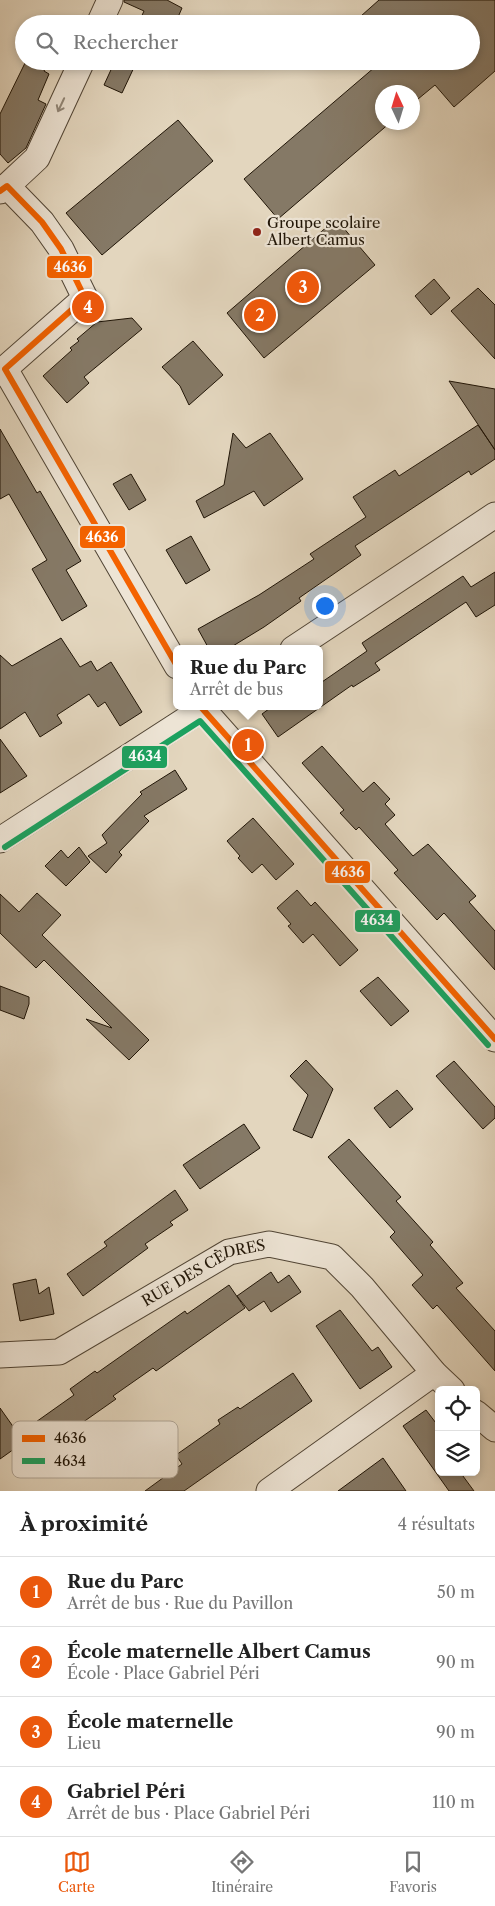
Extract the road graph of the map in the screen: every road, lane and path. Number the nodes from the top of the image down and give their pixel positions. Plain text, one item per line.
1 (110, 0) edge
2 (103, 15) edge
3 (78, 70) edge
4 (3, 189) edge
5 (2, 371) edge
6 (495, 515) edge
7 (299, 645) edge
8 (173, 659) edge
9 (198, 710) edge
10 (206, 710) edge
11 (0, 840) edge
12 (495, 1039) edge
13 (0, 1355) edge
14 (443, 1381) edge
15 (480, 1417) edge
16 (495, 1429) edge
17 (269, 1491) edge

1 - 2 street
3 -> 4 street
4 - 5 street
5 - 8 street
6 - 7 street
9 - 11 street
10 - 12 street
13 - 14 street, RUE DES CÈDRES
14 - 17 street
15 - 16 street

